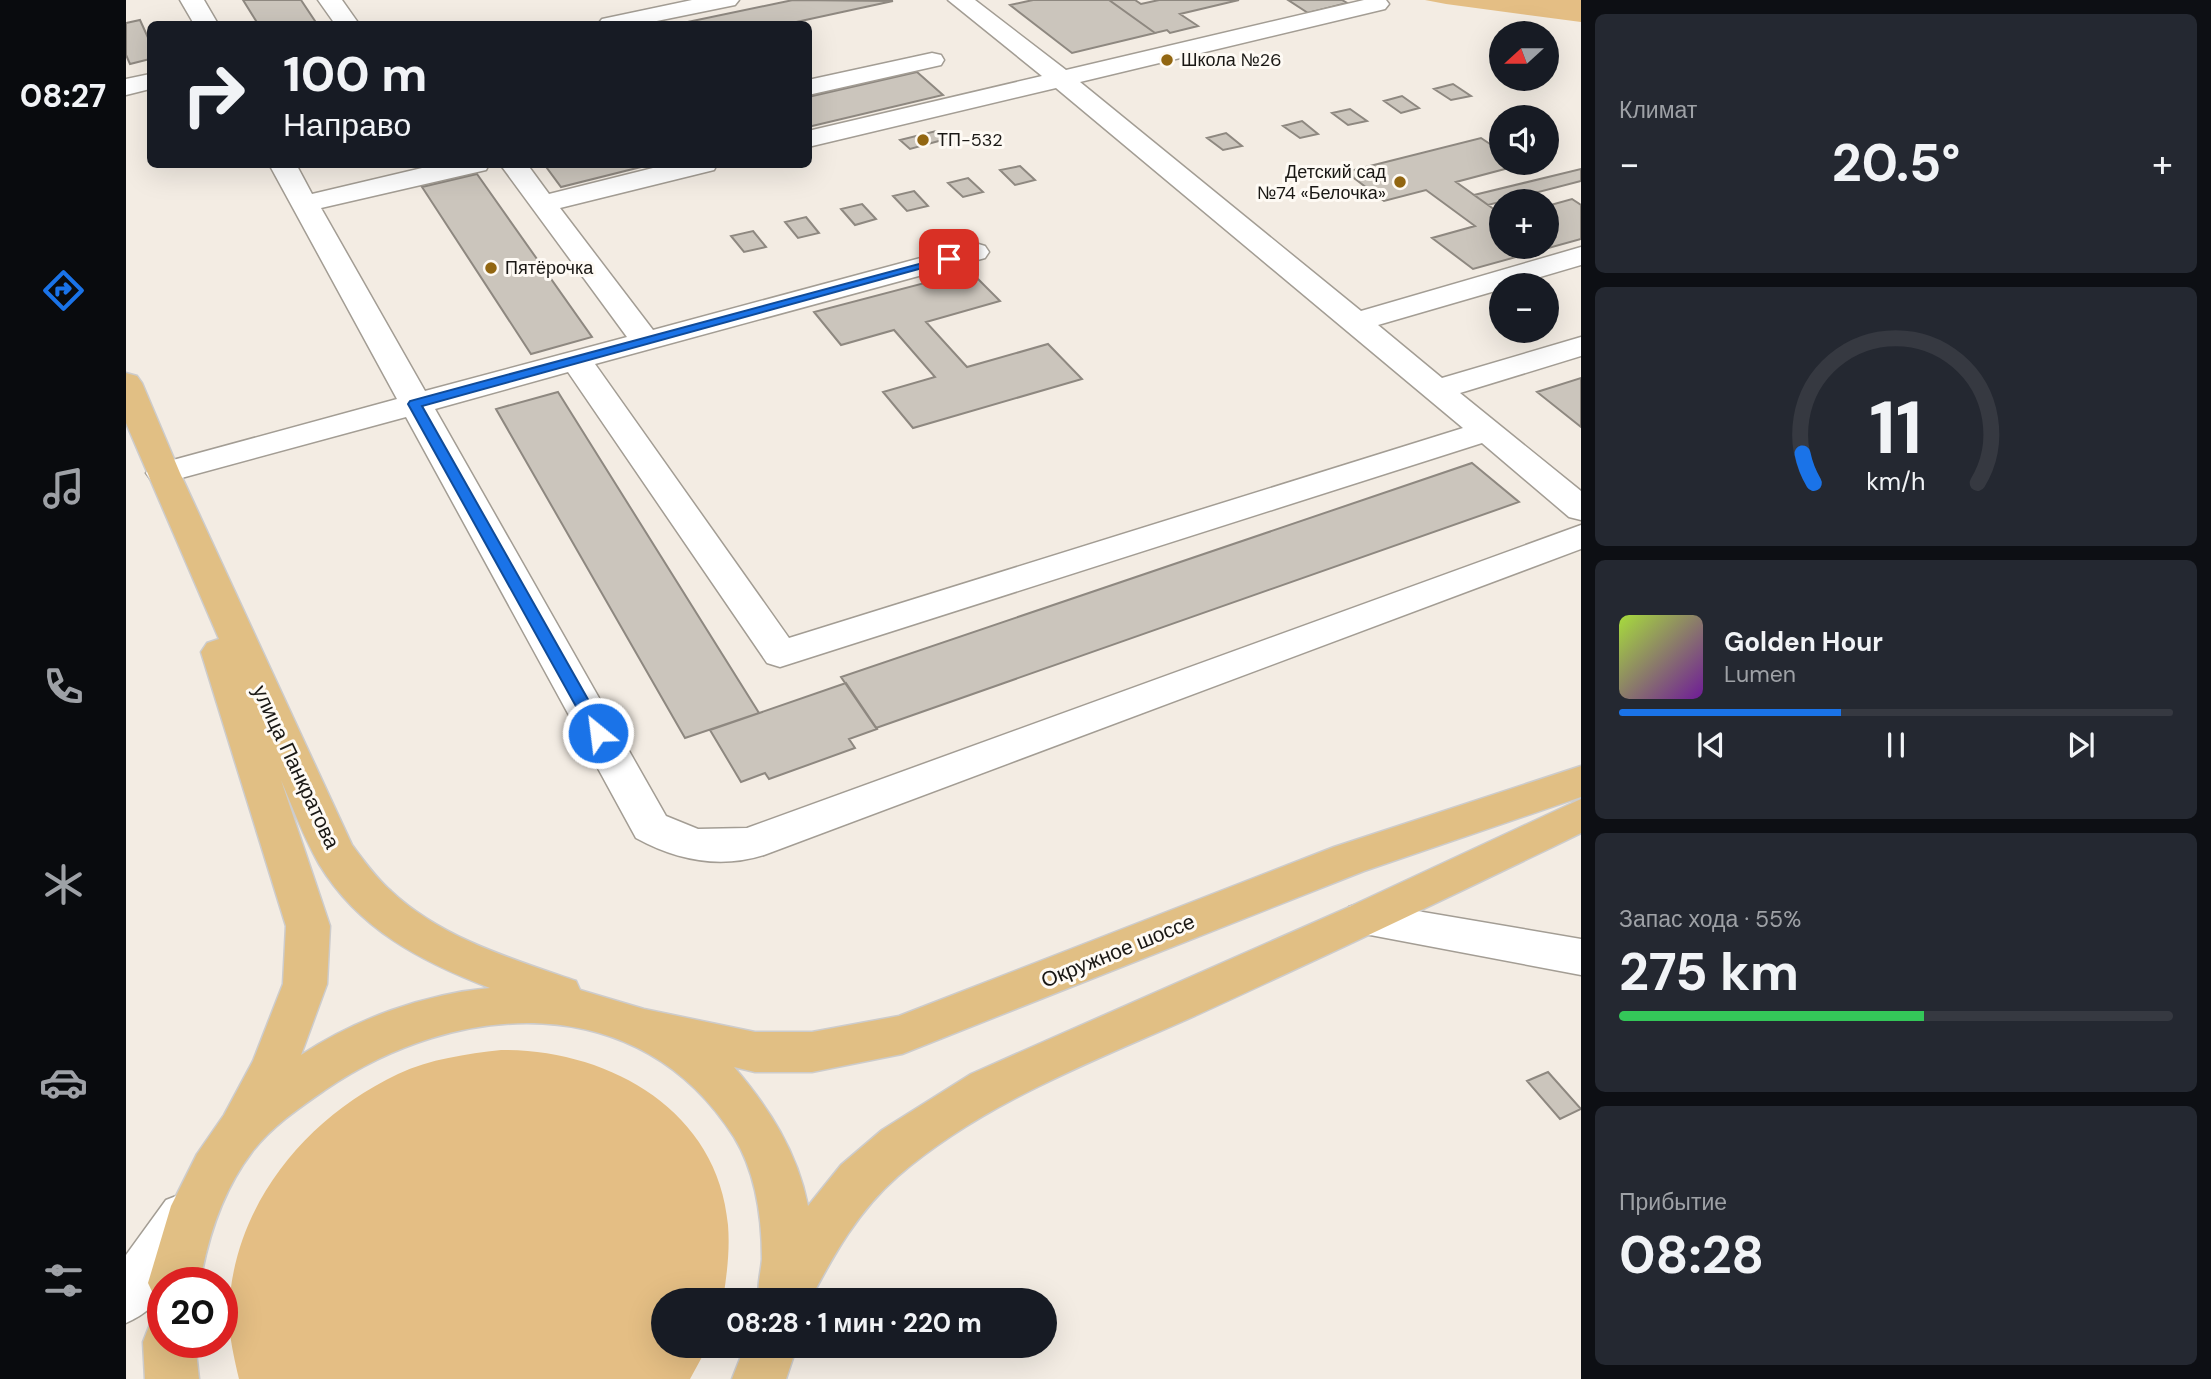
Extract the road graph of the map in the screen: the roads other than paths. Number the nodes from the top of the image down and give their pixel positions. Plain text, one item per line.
1 (192, 0) edge
2 (330, 0) edge
3 (727, 0) edge
4 (960, 0) edge
5 (1377, 4) dead end
6 (204, 21) edge
7 (345, 21) edge
8 (625, 21) edge
9 (932, 60) dead end
10 (1060, 78) junction
11 (147, 83) edge
12 (126, 87) edge
13 (812, 87) edge
14 (812, 138) edge
15 (284, 168) edge
16 (458, 168) edge
17 (516, 168) edge
18 (688, 168) edge
19 (303, 204) junction
20 (542, 204) junction
21 (975, 252) dead end
22 (1581, 256) edge
23 (1356, 322) junction
24 (646, 341) junction
25 (1581, 346) edge
26 (576, 360) junction
27 (126, 383) edge
28 (1438, 389) junction
29 (414, 404) junction
30 (1487, 431) junction
31 (163, 473) junction
32 (1581, 509) edge
33 (1581, 536) edge
34 (1581, 781) edge
35 (1581, 815) edge
36 (1364, 919) junction
37 (1580, 959) edge
38 (598, 1008) junction
39 (644, 1028) junction
40 (225, 1152) junction
41 (178, 1267) edge
42 (785, 1288) edge
43 (790, 1288) edge
44 (126, 1298) edge
45 (170, 1358) edge
46 (767, 1358) edge
47 (172, 1379) edge
48 (759, 1379) edge

1 - 6 street
2 - 7 street
3 - 8 street
4 - 10 street
5 - 10 street
9 - 13 street
10 - 14 street
10 - 23 street
11 - 12 street
15 - 19 street
16 - 19 street
17 - 20 street
18 - 20 street
19 - 29 street
20 - 24 street
21 - 24 street
22 - 23 street
23 - 28 street
24 - 26 street
25 - 28 street
26 - 29 street
26 - 30 street
27 - 31 main road, улица Панкратова
28 - 30 street
29 - 31 street
29 - 33 street
30 - 32 street
31 - 38 main road, улица Панкратова
31 - 40 main road, улица Панкратова
34 - 39 main road, Окружное шоссе
35 - 36 main road
36 - 37 street
36 - 43 main road
38 - 39 main road, улица Панкратова
38 - 40 main road
39 - 42 main road
40 - 41 main road, улица Панкратова
40 - 44 street
45 - 47 main road
46 - 48 main road

